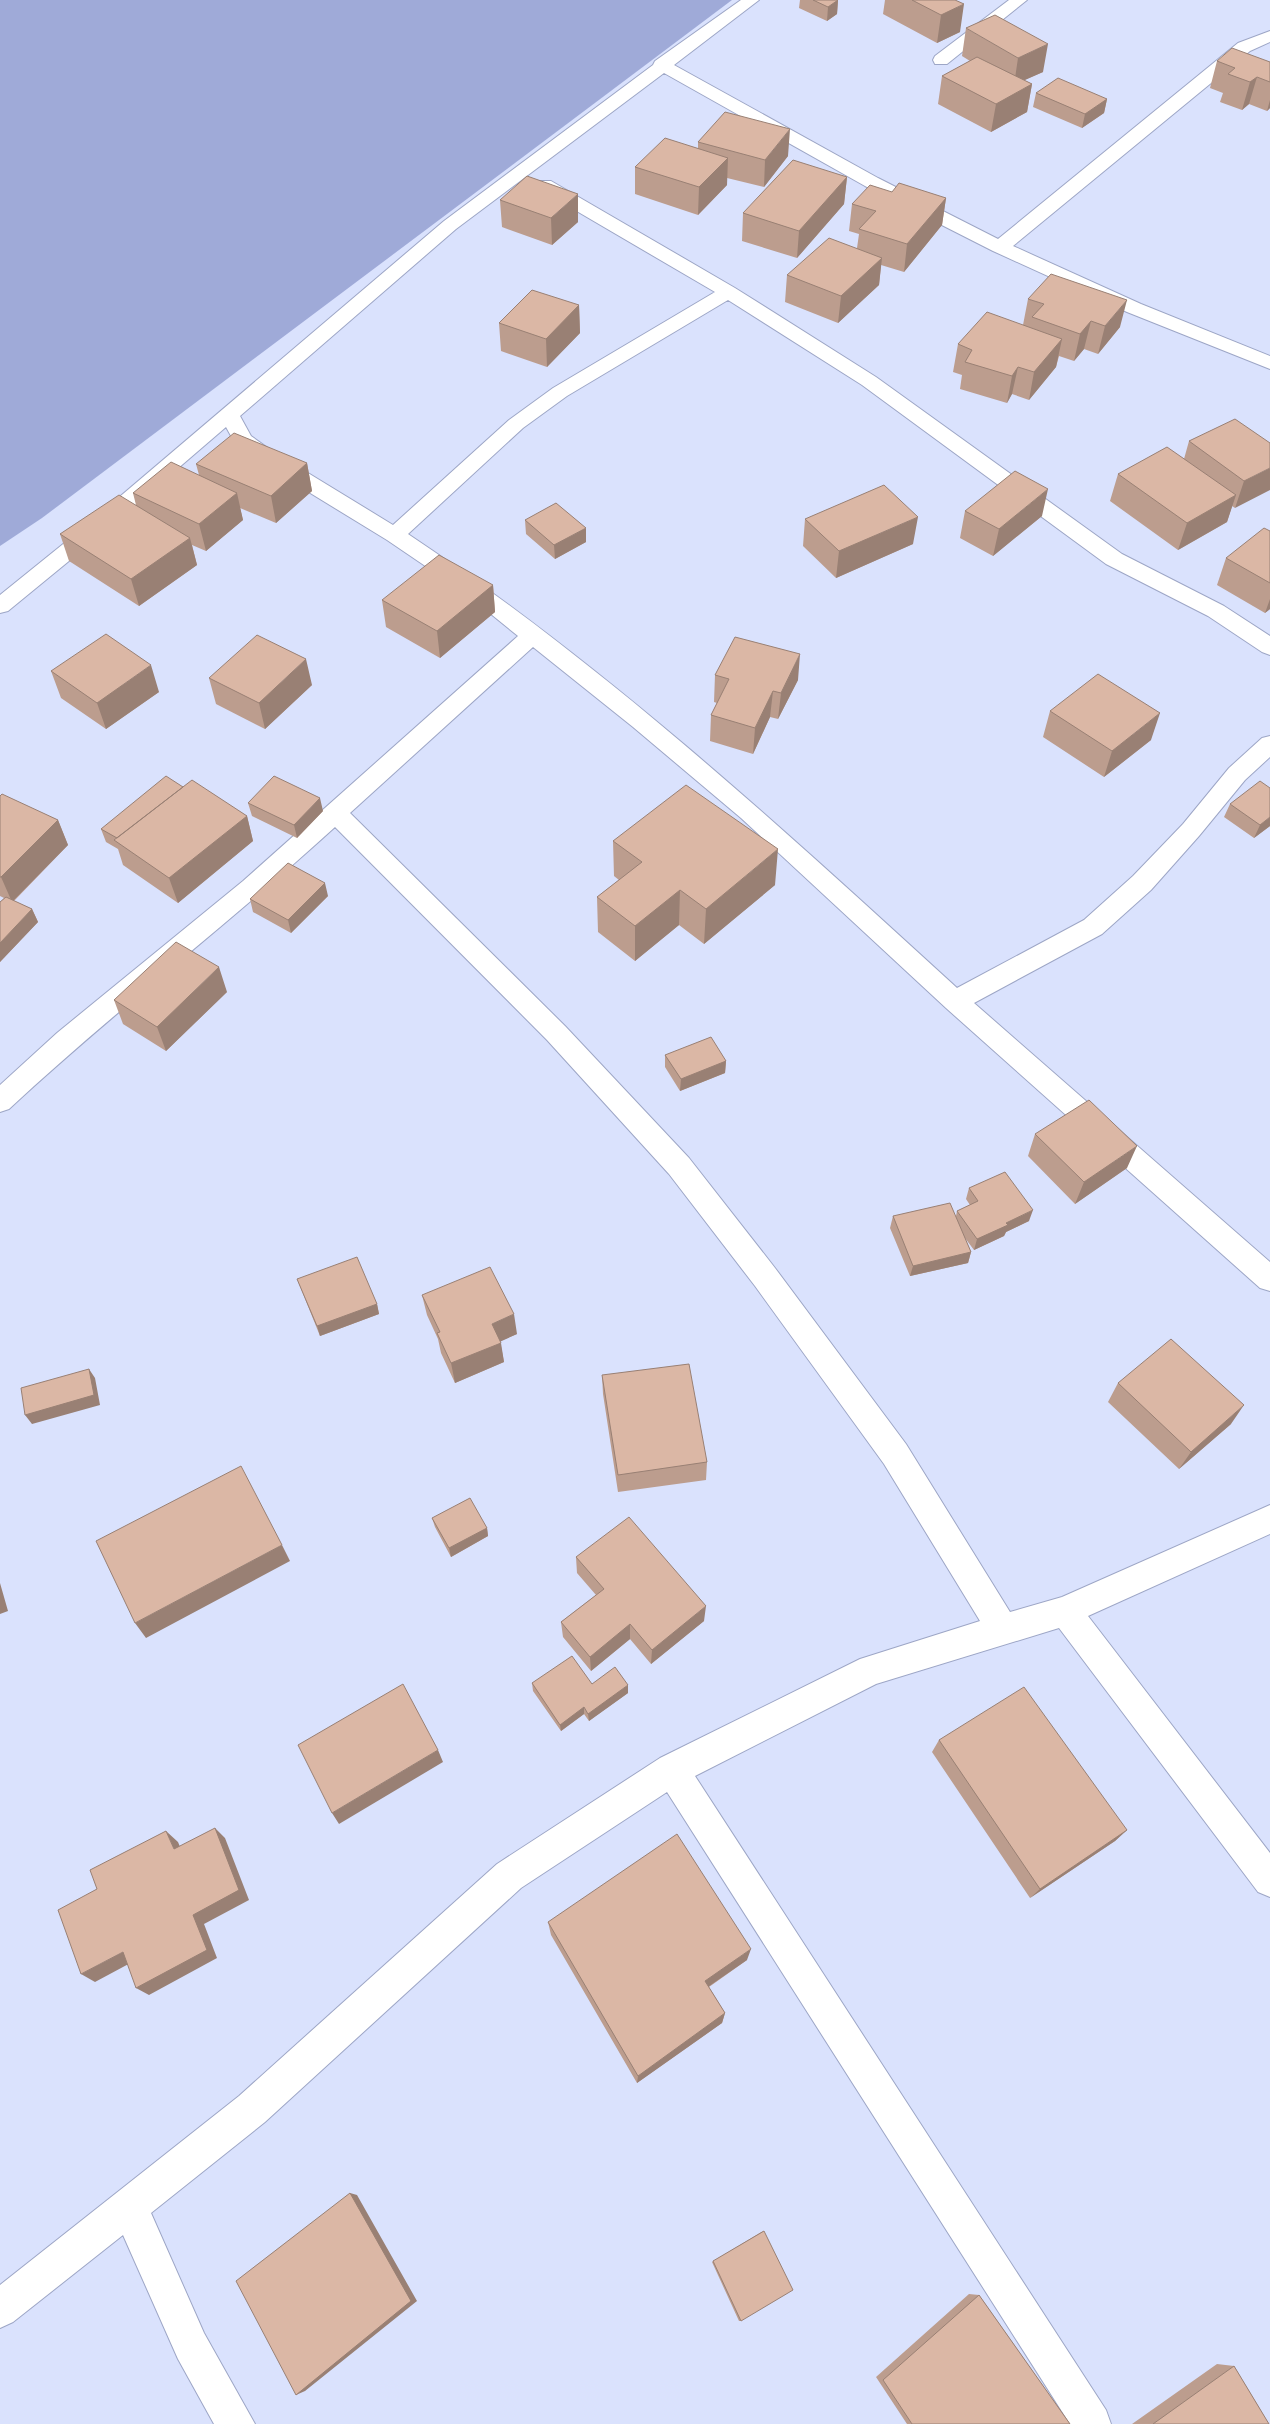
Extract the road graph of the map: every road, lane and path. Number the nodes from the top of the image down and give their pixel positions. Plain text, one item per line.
1 (751, 0) edge
2 (1019, 0) edge
3 (1270, 36) edge
4 (941, 60) dead end
5 (661, 65) junction
6 (522, 172) junction
7 (1000, 247) junction
8 (728, 292) junction
9 (1270, 364) edge
10 (228, 413) junction
11 (394, 535) junction
12 (0, 606) edge
13 (533, 635) junction
14 (1270, 648) edge
15 (1270, 744) edge
16 (334, 812) junction
17 (955, 1001) junction
18 (0, 1101) edge
19 (1270, 1279) edge
20 (1270, 1519) edge
21 (1065, 1611) junction
22 (1003, 1630) junction
23 (672, 1770) junction
24 (1270, 1880) edge
25 (130, 2208) junction
26 (0, 2309) edge
27 (236, 2424) edge
28 (1092, 2424) edge

1 - 5 street
2 - 4 street
3 - 7 street
5 - 6 street
5 - 7 street
6 - 8 street
6 - 10 street
7 - 9 street
8 - 11 street
8 - 14 street
10 - 11 street
10 - 12 street
11 - 13 street
13 - 16 street
13 - 17 street
15 - 17 street
16 - 18 street
16 - 22 street
17 - 19 street
20 - 21 street
21 - 22 street
21 - 24 street
22 - 23 street
23 - 25 street
23 - 28 street
25 - 26 street
25 - 27 street

